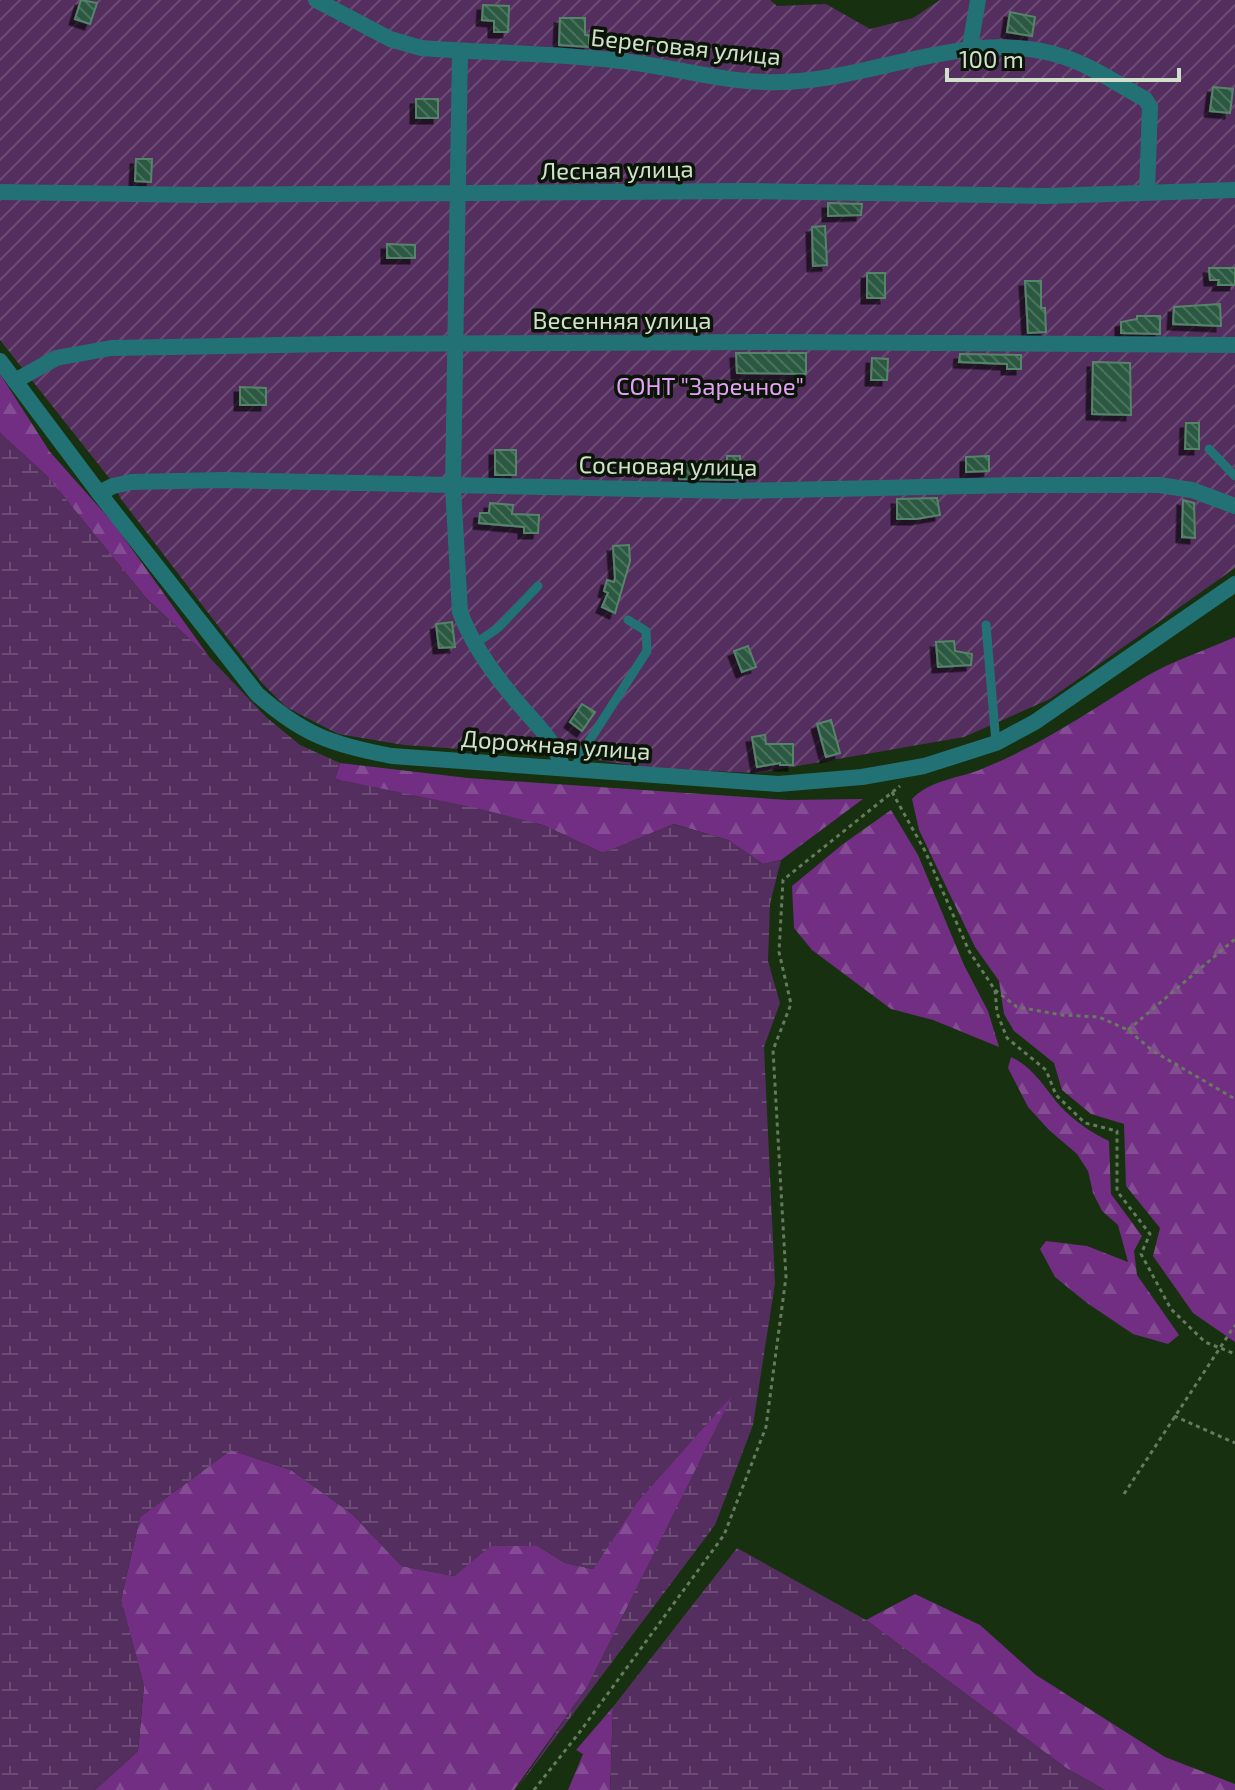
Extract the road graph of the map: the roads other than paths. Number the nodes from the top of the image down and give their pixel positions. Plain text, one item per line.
1 (316, 0) edge
2 (978, 0) edge
3 (970, 47) junction
4 (460, 51) junction
5 (1235, 190) edge
6 (0, 192) edge
7 (1147, 192) junction
8 (457, 194) junction
9 (455, 343) junction
10 (1235, 345) edge
11 (0, 361) edge
12 (15, 381) junction
13 (1209, 449) dead end
14 (1235, 476) edge
15 (453, 486) junction
16 (99, 493) junction
17 (1235, 506) edge
18 (1235, 584) edge
19 (538, 586) dead end
20 (628, 620) dead end
21 (986, 625) dead end
22 (476, 643) junction
23 (996, 743) junction
24 (568, 769) junction

1 - 4 street, Береговая улица
2 - 3 street
3 - 4 street, Береговая улица
3 - 7 street, Береговая улица
4 - 8 street
5 - 7 street, Лесная улица
6 - 8 street, Лесная улица
7 - 8 street, Лесная улица
8 - 9 street
9 - 10 street, Весенняя улица
9 - 12 street, Весенняя улица
9 - 15 street
11 - 12 street, Дорожная улица
12 - 16 street, Дорожная улица
13 - 14 lane
15 - 16 street, Сосновая улица
15 - 17 street, Сосновая улица
15 - 22 street
16 - 24 street, Дорожная улица
18 - 23 street, Дорожная улица
19 - 22 lane
20 - 24 lane
21 - 23 lane
22 - 24 street
23 - 24 street, Дорожная улица

